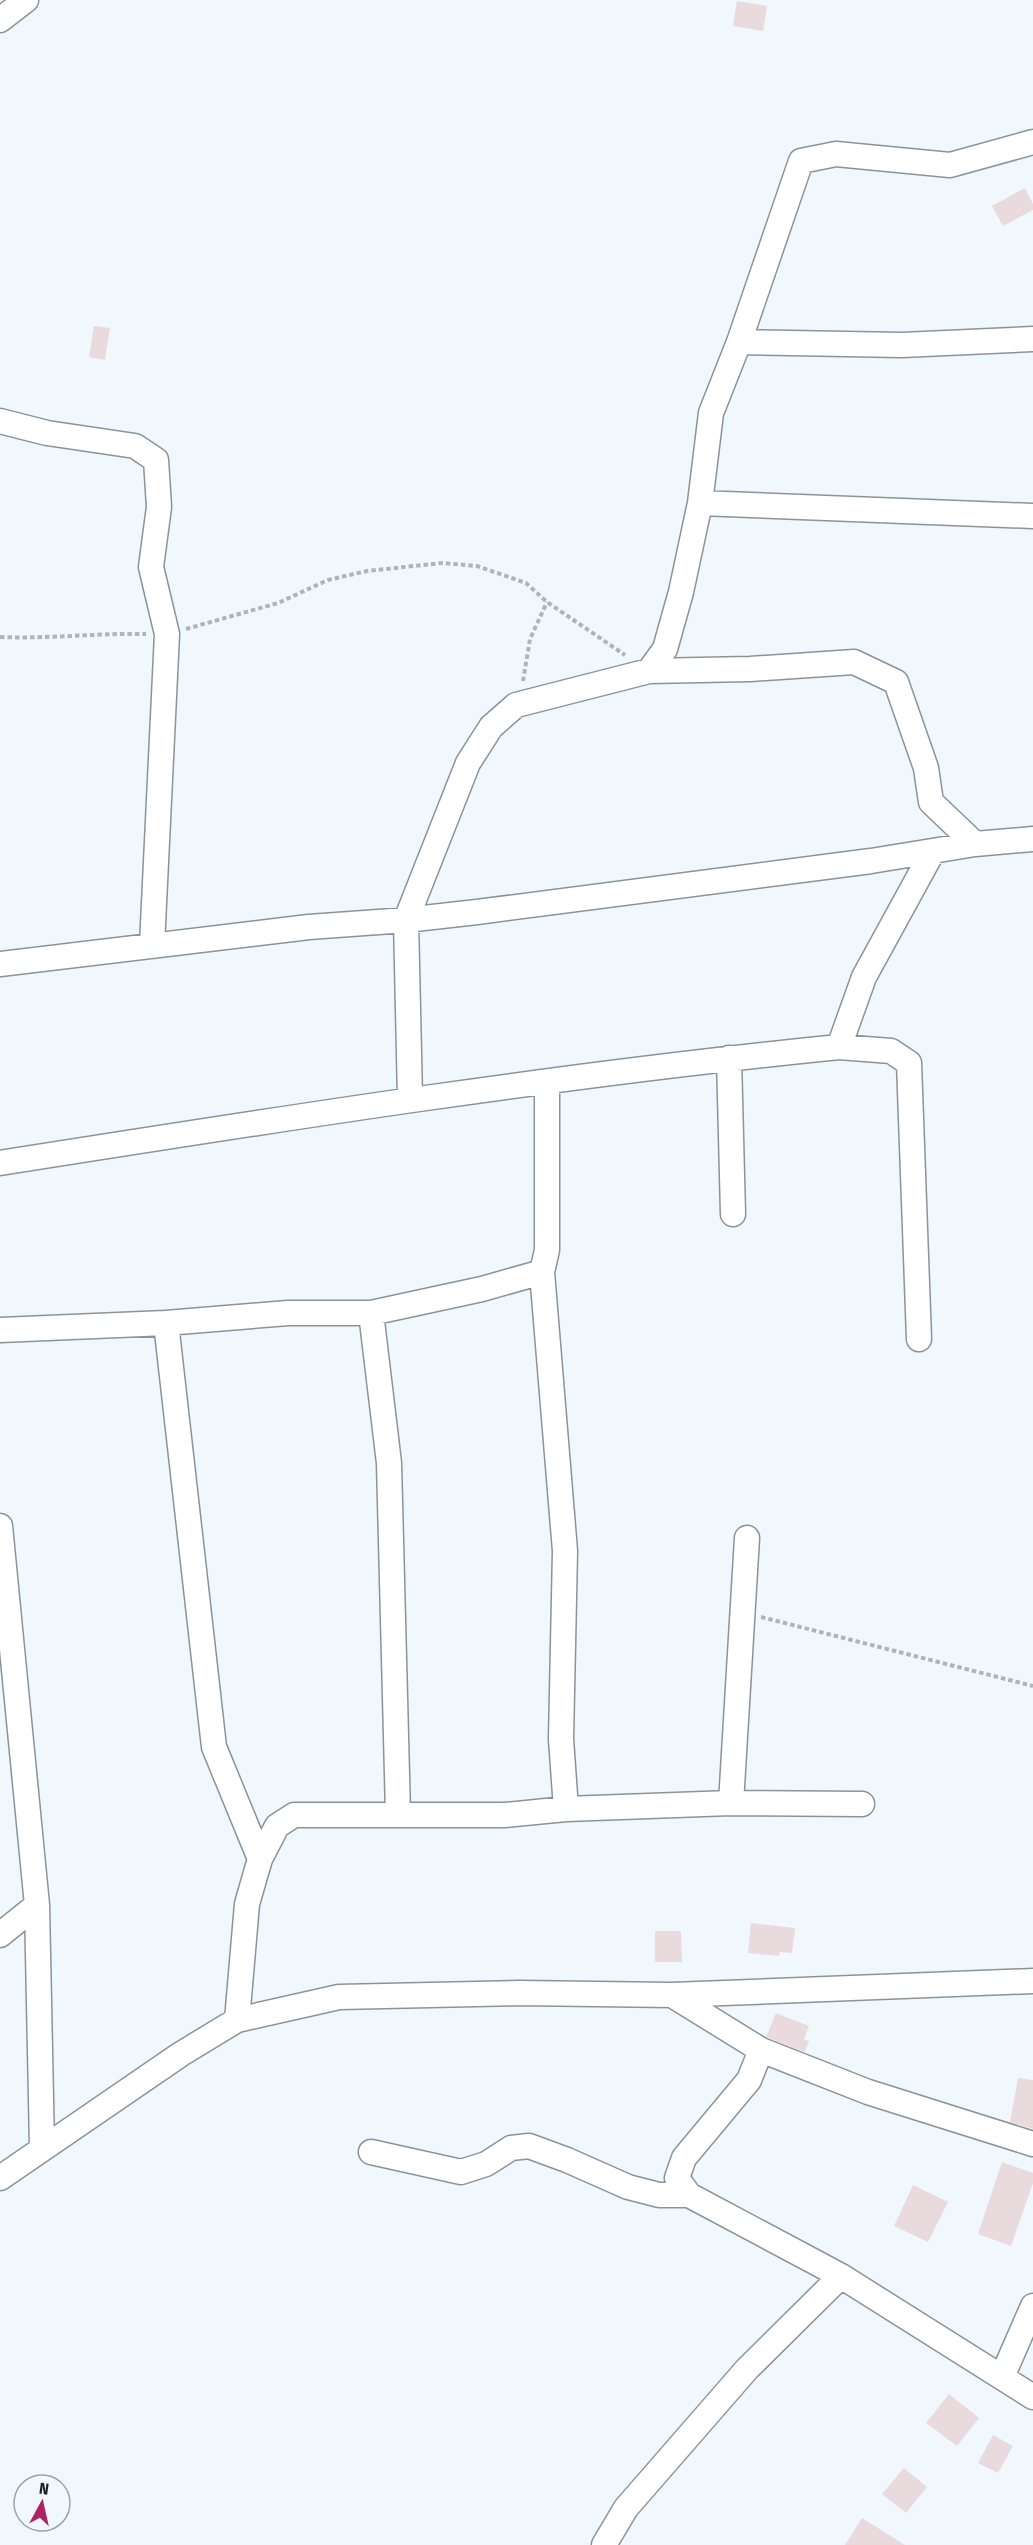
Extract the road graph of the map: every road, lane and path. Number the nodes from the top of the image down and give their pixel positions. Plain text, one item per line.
1 (26, 0) edge
2 (0, 20) edge
3 (1033, 142) edge
4 (1033, 339) edge
5 (739, 342) junction
6 (0, 421) edge
7 (700, 503) junction
8 (1033, 516) edge
9 (547, 602) junction
10 (167, 634) junction
11 (0, 637) edge
12 (649, 670) junction
13 (516, 705) junction
14 (1033, 839) edge
15 (975, 844) junction
16 (933, 851) junction
17 (406, 920) junction
18 (152, 945) junction
19 (0, 964) edge
20 (839, 1047) junction
21 (729, 1058) junction
22 (547, 1082) junction
23 (410, 1099) junction
24 (0, 1163) edge
25 (733, 1214) dead end
26 (542, 1272) junction
27 (371, 1313) junction
28 (166, 1323) junction
29 (0, 1330) edge
30 (920, 1339) dead end
31 (0, 1526) edge
32 (747, 1538) dead end
33 (3, 1585) edge
34 (742, 1613) junction
35 (1033, 1686) edge
36 (731, 1803) junction
37 (862, 1804) dead end
38 (566, 1809) junction
39 (398, 1814) junction
40 (260, 1859) junction
41 (37, 1905) junction
42 (0, 1935) edge
43 (1033, 1981) edge
44 (672, 1995) junction
45 (237, 2020) junction
46 (761, 2050) junction
47 (1033, 2144) edge
48 (42, 2148) junction
49 (371, 2152) dead end
50 (0, 2178) edge
51 (689, 2195) junction
52 (841, 2276) junction
53 (1033, 2306) edge
54 (1002, 2377) junction
55 (1033, 2397) edge
56 (604, 2545) edge

1 - 2 street
3 - 5 street
4 - 5 street
5 - 7 street
6 - 10 street
7 - 8 street
7 - 12 street
9 - 10 path
9 - 12 path
9 - 13 path
10 - 11 path
10 - 18 street
12 - 13 street
12 - 15 street
13 - 17 street
14 - 15 street
15 - 16 street
16 - 17 street
16 - 20 street
17 - 18 street
17 - 23 street
18 - 19 street
20 - 21 street
20 - 30 street
21 - 22 street
21 - 25 street
22 - 23 street
22 - 26 street
23 - 24 street
26 - 27 street
26 - 38 street
27 - 28 street
27 - 39 street
28 - 29 street
28 - 40 street
31 - 33 street
32 - 34 street
33 - 41 street
34 - 35 path
34 - 36 street
36 - 37 street
36 - 38 street
38 - 39 street
39 - 40 street
40 - 45 street
41 - 42 street
41 - 48 street
43 - 44 street
44 - 45 street
44 - 46 street
45 - 48 street
46 - 47 street
46 - 51 street
48 - 50 street
49 - 51 street
51 - 52 street
52 - 54 street
52 - 56 street
53 - 54 street
54 - 55 street

